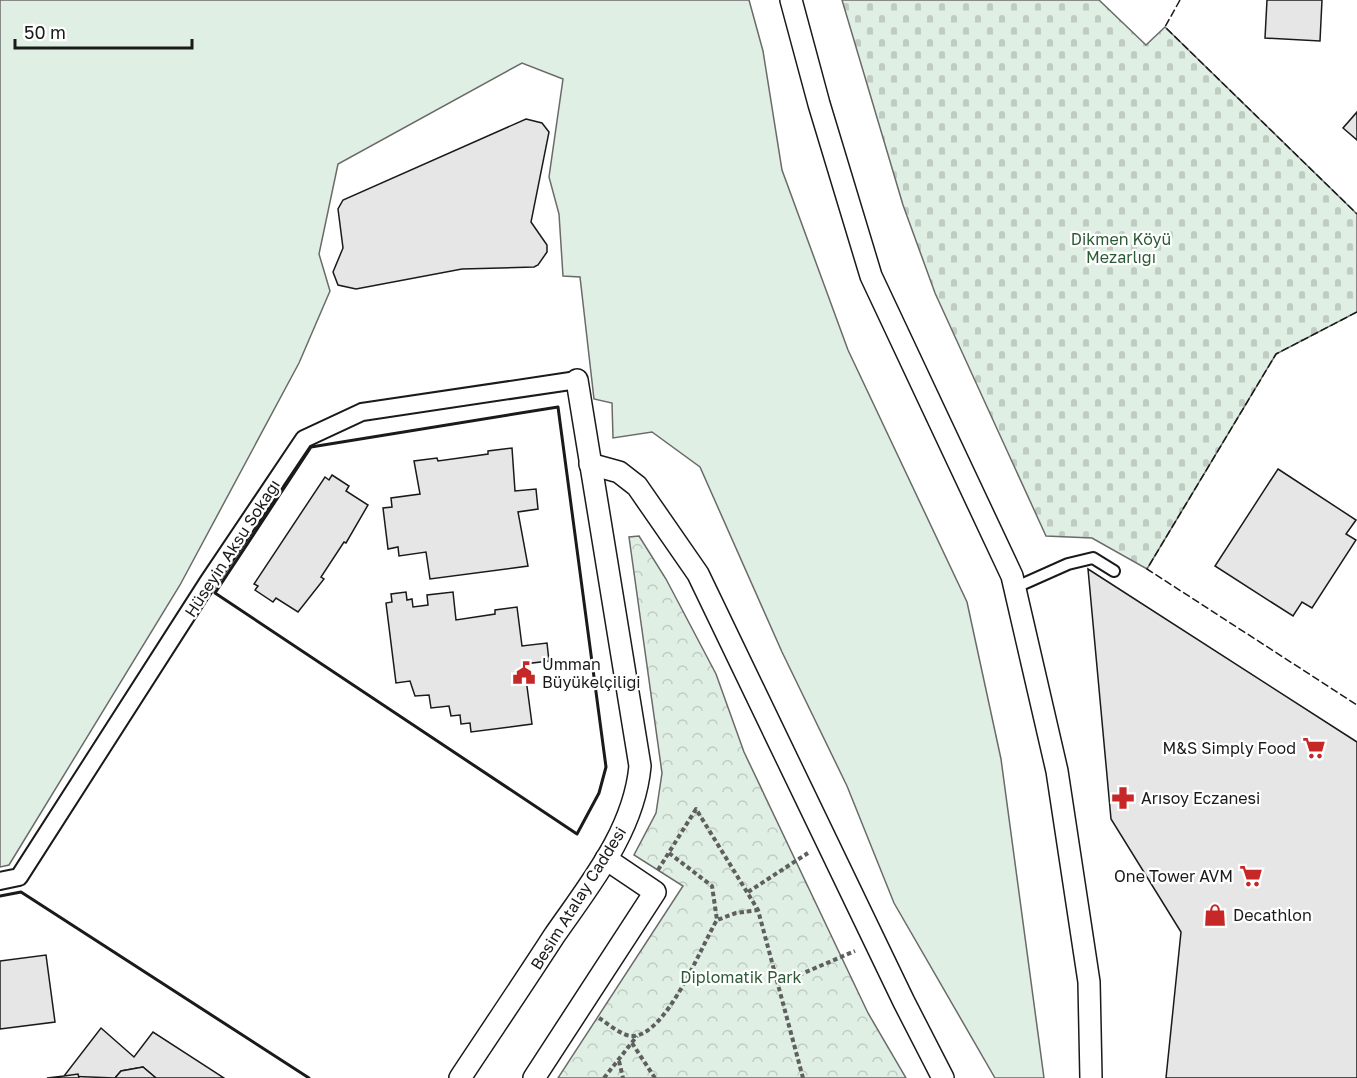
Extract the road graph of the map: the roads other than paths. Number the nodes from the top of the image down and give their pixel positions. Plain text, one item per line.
1 (791, 0) edge
2 (577, 380) joint
3 (590, 464) junction
4 (1114, 571) dead end
5 (1014, 588) junction
6 (606, 859) junction
7 (0, 880) edge
8 (460, 1078) edge
9 (534, 1078) edge
10 (943, 1078) edge
11 (1091, 1078) edge

1 - 5 street
2 - 3 street, Besim Atalay Caddesi
2 - 7 street, Hüseyin Aksu Sokağı
3 - 6 street, Besim Atalay Caddesi
3 - 10 street
4 - 5 lane
5 - 11 street
6 - 8 street, Besim Atalay Caddesi
6 - 9 street

